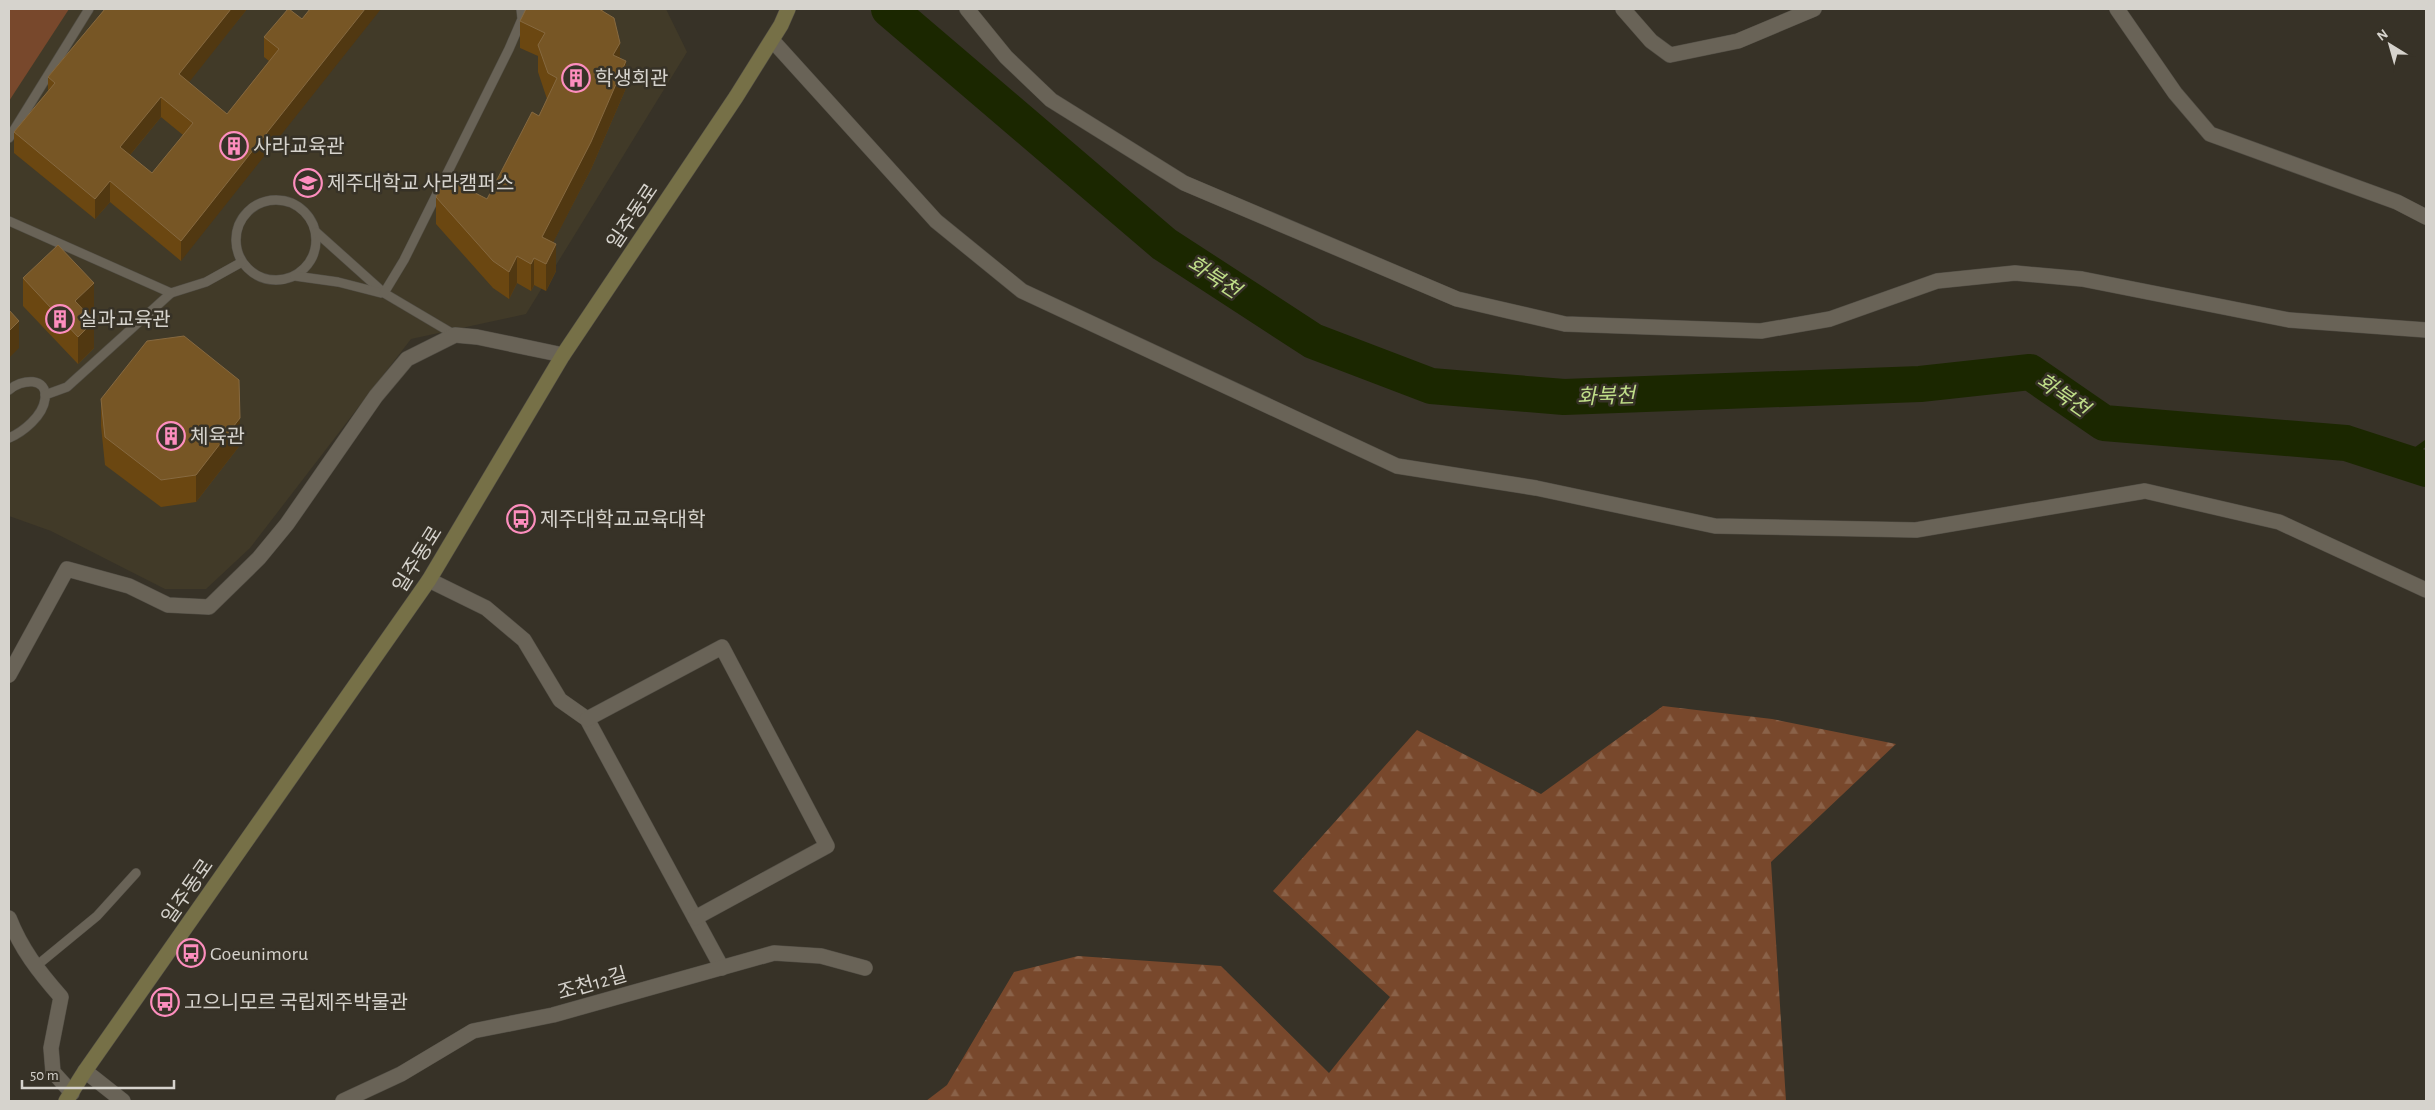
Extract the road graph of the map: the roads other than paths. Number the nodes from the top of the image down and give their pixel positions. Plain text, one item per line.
1 (88, 9) edge
2 (521, 9) edge
3 (788, 9) edge
4 (966, 9) edge
5 (1623, 9) edge
6 (1814, 9) edge
7 (2117, 9) edge
8 (772, 40) junction
9 (9, 138) edge
10 (2426, 216) edge
11 (9, 221) edge
12 (316, 232) junction
13 (242, 262) junction
14 (295, 276) junction
15 (171, 292) junction
16 (384, 293) junction
17 (2426, 330) edge
18 (455, 335) junction
19 (563, 355) junction
20 (9, 390) edge
21 (45, 395) junction
22 (9, 438) edge
23 (429, 580) junction
24 (2426, 590) edge
25 (9, 674) edge
26 (587, 719) junction
27 (136, 874) dead end
28 (9, 918) edge
29 (695, 918) junction
30 (13, 940) edge
31 (35, 968) junction
32 (722, 968) junction
33 (865, 968) dead end
34 (85, 1071) junction
35 (69, 1097) edge
36 (123, 1101) edge
37 (343, 1101) edge

1 - 9 lane
2 - 16 lane
3 - 8 main road, 일주동로
4 - 17 street
5 - 6 street
7 - 10 street
8 - 19 main road, 일주동로
8 - 24 street
11 - 15 lane
12 - 13 lane
12 - 14 lane
12 - 16 lane
13 - 14 lane
13 - 15 lane
14 - 16 lane
15 - 21 lane
16 - 18 lane
18 - 19 street
18 - 25 street
19 - 23 main road, 일주동로
20 - 21 lane
21 - 22 lane
23 - 26 street
23 - 34 main road, 일주동로
26 - 29 street
26 - 29 street
27 - 31 lane
28 - 30 street
29 - 32 street
30 - 31 street
31 - 35 street
32 - 33 street, 조천12길
32 - 37 street, 조천12길
34 - 35 main road, 일주동로
34 - 36 street

